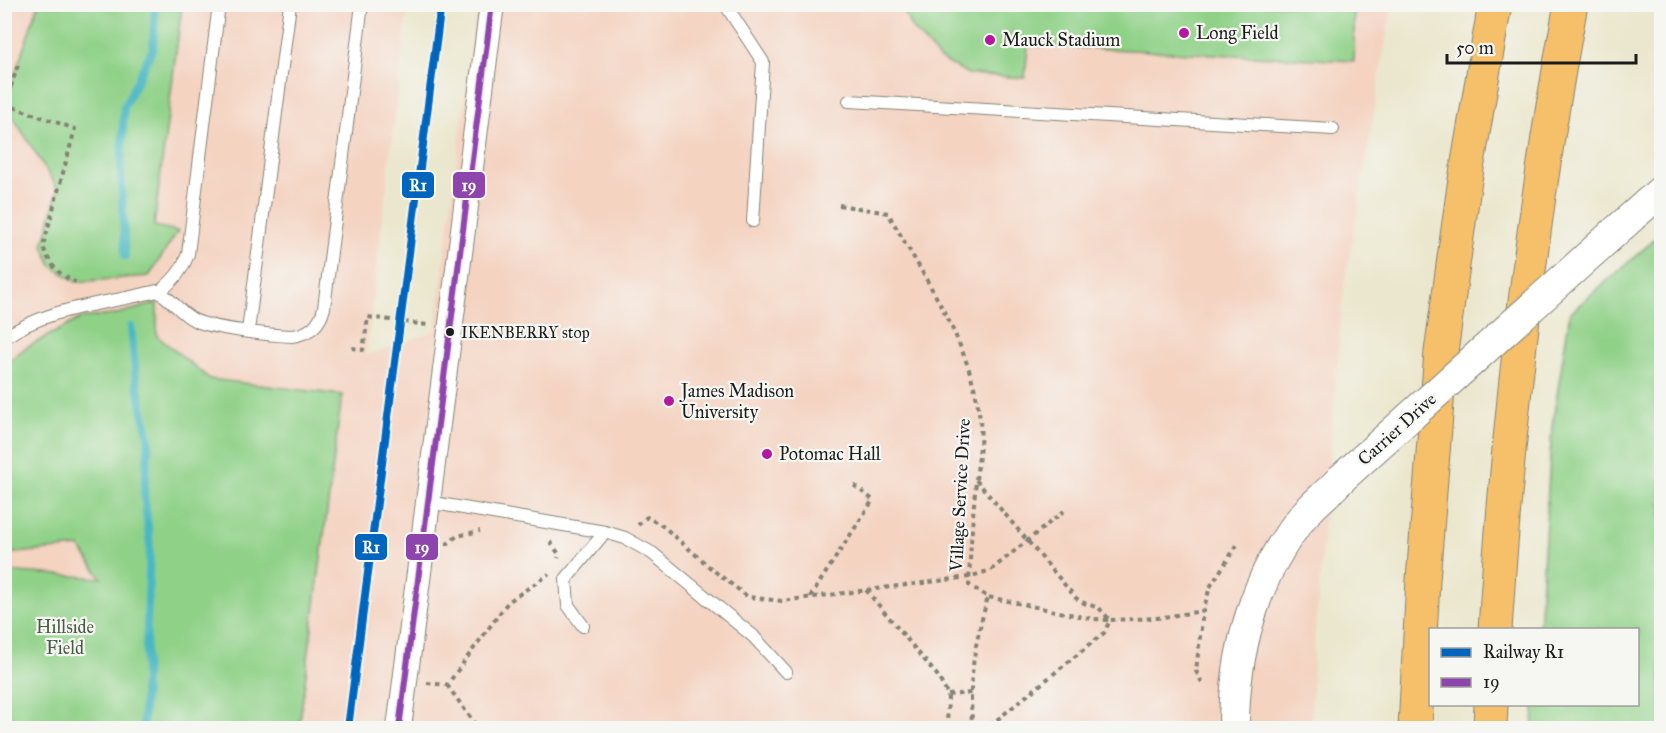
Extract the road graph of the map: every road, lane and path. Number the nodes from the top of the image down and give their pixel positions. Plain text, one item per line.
1 (219, 4) edge
2 (290, 4) edge
3 (362, 4) edge
4 (492, 4) edge
5 (725, 4) edge
6 (1496, 4) edge
7 (1571, 4) edge
8 (18, 64) dead end
9 (849, 101) dead end
10 (5, 104) edge
11 (1333, 129) dead end
12 (1662, 190) edge
13 (839, 205) dead end
14 (753, 221) dead end
15 (76, 282) dead end
16 (159, 292) junction
17 (450, 329) junction
18 (248, 331) junction
19 (4, 338) edge
20 (352, 348) dead end
21 (976, 480) junction
22 (851, 483) dead end
23 (428, 502) junction
24 (1064, 511) dead end
25 (605, 532) junction
26 (491, 533) dead end
27 (625, 538) junction
28 (545, 539) dead end
29 (1026, 541) junction
30 (1237, 546) dead end
31 (421, 557) junction
32 (556, 562) dead end
33 (554, 571) dead end
34 (969, 577) junction
35 (866, 590) junction
36 (810, 597) junction
37 (988, 597) junction
38 (1203, 611) junction
39 (1110, 620) junction
40 (583, 626) dead end
41 (1495, 628) edge
42 (786, 672) dead end
43 (405, 681) junction
44 (1202, 683) dead end
45 (447, 685) junction
46 (971, 693) junction
47 (948, 695) junction
48 (1491, 706) edge
49 (475, 727) edge
50 (399, 729) edge
51 (947, 729) edge
52 (972, 729) edge
53 (981, 729) edge
54 (1234, 729) edge
55 (1415, 729) edge
56 (1490, 729) edge

1 - 16 lane
2 - 18 lane
3 - 18 lane
4 - 17 street
5 - 14 lane
6 - 55 highway
7 - 41 highway
8 - 10 path
9 - 11 lane
10 - 15 path
12 - 54 street, Carrier Drive, bridge
13 - 21 path, Village Service Drive
16 - 18 lane
16 - 19 lane
17 - 20 path
17 - 23 street
21 - 29 path
21 - 34 path, Village Service Drive
22 - 36 path
23 - 25 lane
23 - 31 street
24 - 29 path
25 - 27 lane
25 - 40 lane
26 - 31 path
27 - 36 path
27 - 42 lane
28 - 32 path
29 - 34 path
29 - 39 path
30 - 38 path
31 - 43 street
33 - 45 path
34 - 35 path
34 - 37 path, Village Service Drive
35 - 36 path
35 - 47 path
37 - 39 path
37 - 46 path
38 - 39 path
38 - 44 path
39 - 53 path
43 - 45 path
43 - 50 street
45 - 49 path
46 - 47 path
46 - 52 path
47 - 51 path
48 - 56 highway

